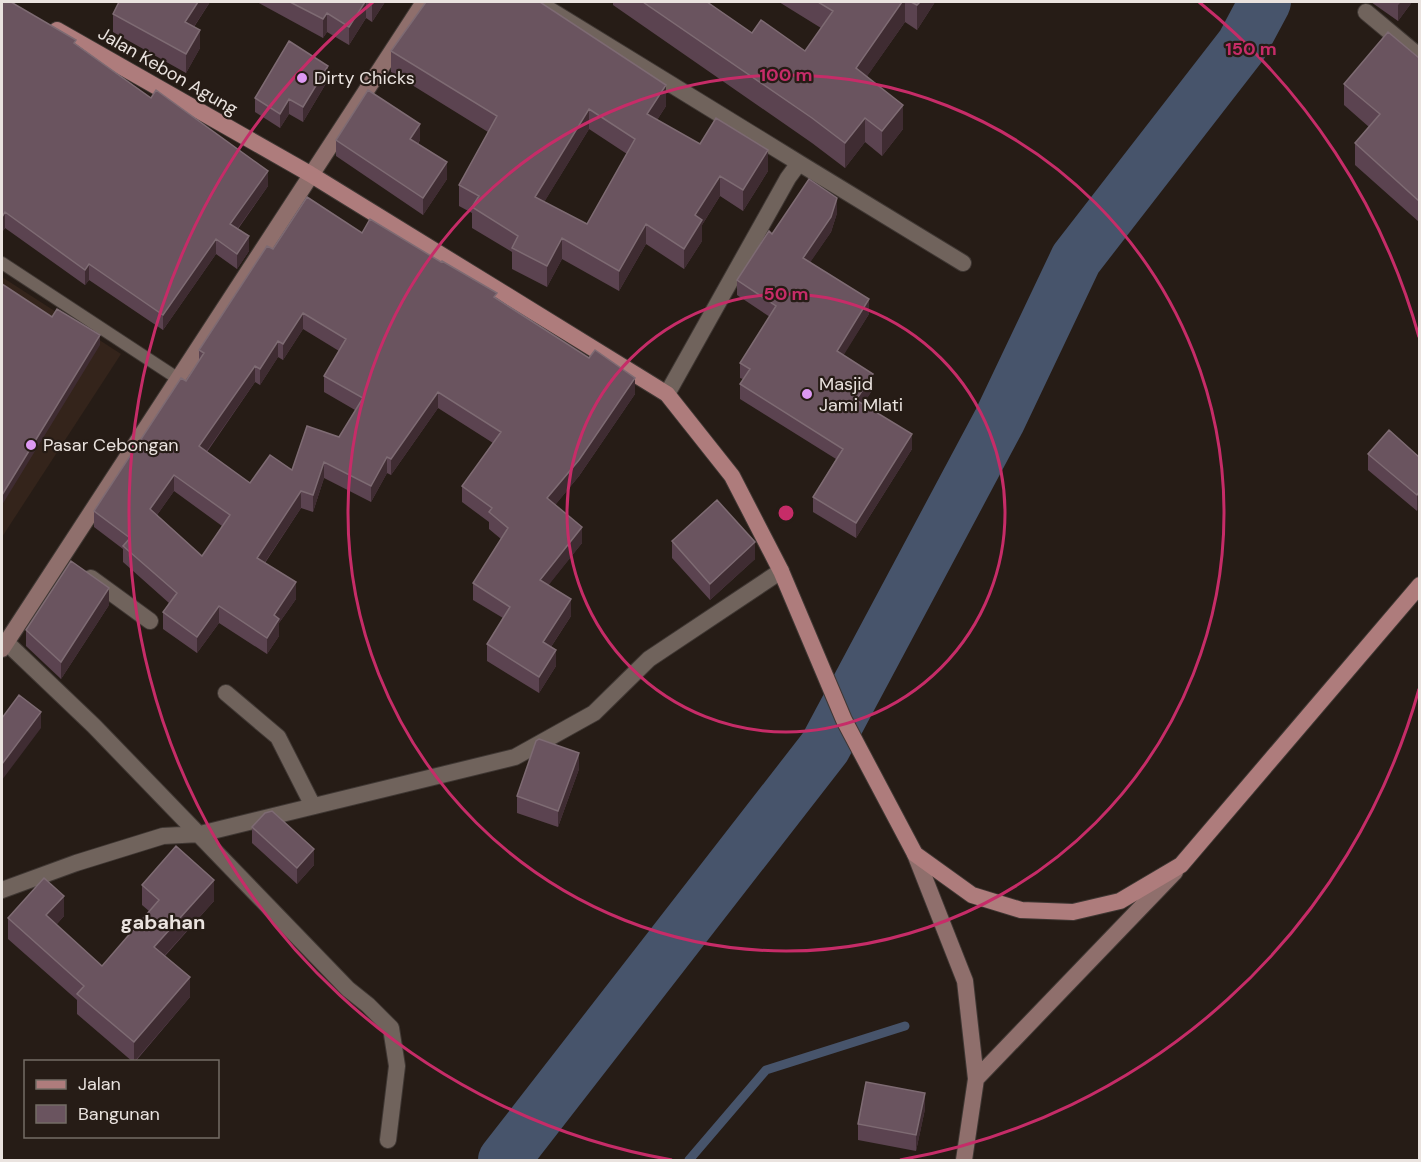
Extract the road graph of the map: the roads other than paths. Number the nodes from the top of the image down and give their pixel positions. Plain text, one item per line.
1 (424, 2) edge
2 (537, 2) edge
3 (1366, 12) dead end
4 (47, 24) edge
5 (1419, 57) edge
6 (799, 163) junction
7 (310, 174) junction
8 (2, 263) edge
9 (963, 263) dead end
10 (177, 378) junction
11 (667, 394) junction
12 (61, 557) junction
13 (781, 571) junction
14 (1419, 585) edge
15 (150, 621) dead end
16 (4, 645) edge
17 (226, 693) dead end
18 (313, 806) junction
19 (200, 834) junction
20 (915, 854) junction
21 (1181, 865) junction
22 (2, 890) edge
23 (976, 1079) junction
24 (388, 1140) dead end
25 (964, 1161) edge

1 - 7 main road
2 - 6 street
3 - 5 street
4 - 7 main road, Jalan Kebon Agung
6 - 9 street
6 - 11 street
7 - 10 main road
7 - 11 main road, Jalan Kebon Agung
8 - 10 lane
10 - 12 main road
11 - 13 main road, Jalan Kebon Agung
12 - 15 street
12 - 16 main road
13 - 18 street
13 - 20 main road, Jalan Kebon Agung
14 - 21 main road
16 - 19 street
17 - 18 street
18 - 19 street
19 - 22 street
19 - 24 street
20 - 21 main road
20 - 23 main road
21 - 23 main road
23 - 25 main road

